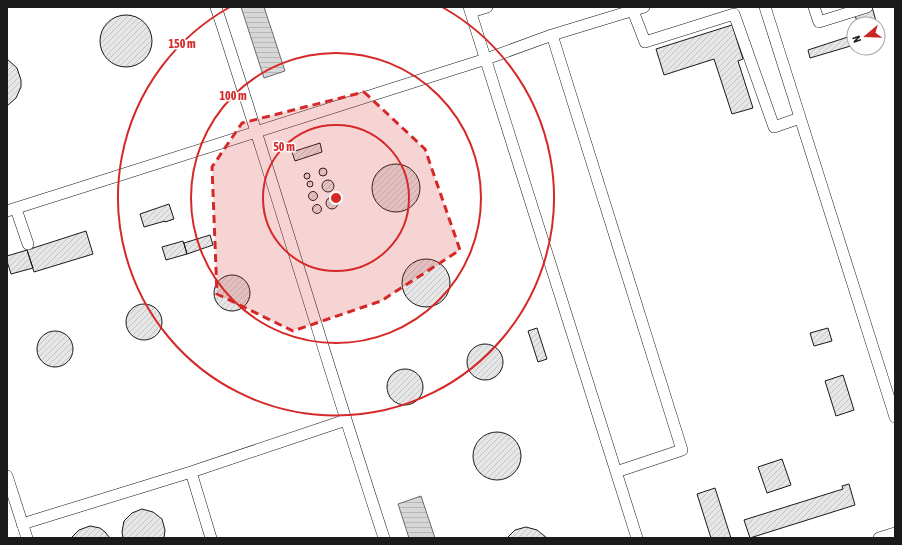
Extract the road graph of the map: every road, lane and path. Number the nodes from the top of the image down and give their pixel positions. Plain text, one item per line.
1 (216, 7) edge
2 (487, 7) edge
3 (644, 7) edge
4 (765, 7) edge
5 (814, 7) edge
6 (867, 7) edge
7 (470, 9) edge
8 (633, 11) junction
9 (552, 35) junction
10 (486, 59) junction
11 (800, 118) junction
12 (257, 131) junction
13 (11, 210) edge
14 (28, 244) dead end
15 (895, 417) edge
16 (346, 420) junction
17 (191, 472) junction
18 (616, 472) junction
19 (7, 476) edge
20 (22, 524) junction
21 (895, 533) edge
22 (27, 538) edge
23 (212, 538) edge
24 (384, 538) edge
25 (637, 538) edge
26 (879, 538) edge

1 - 12 lane
2 - 7 lane
3 - 8 lane
4 - 11 lane
5 - 6 lane
7 - 10 lane
8 - 9 lane
8 - 11 lane
9 - 10 lane
9 - 18 lane
10 - 12 lane
10 - 18 lane
11 - 15 lane
12 - 13 lane
12 - 16 lane
13 - 14 lane
16 - 17 lane
16 - 24 lane
17 - 20 lane
17 - 23 lane
18 - 25 lane
19 - 20 lane
20 - 22 lane
21 - 26 lane

